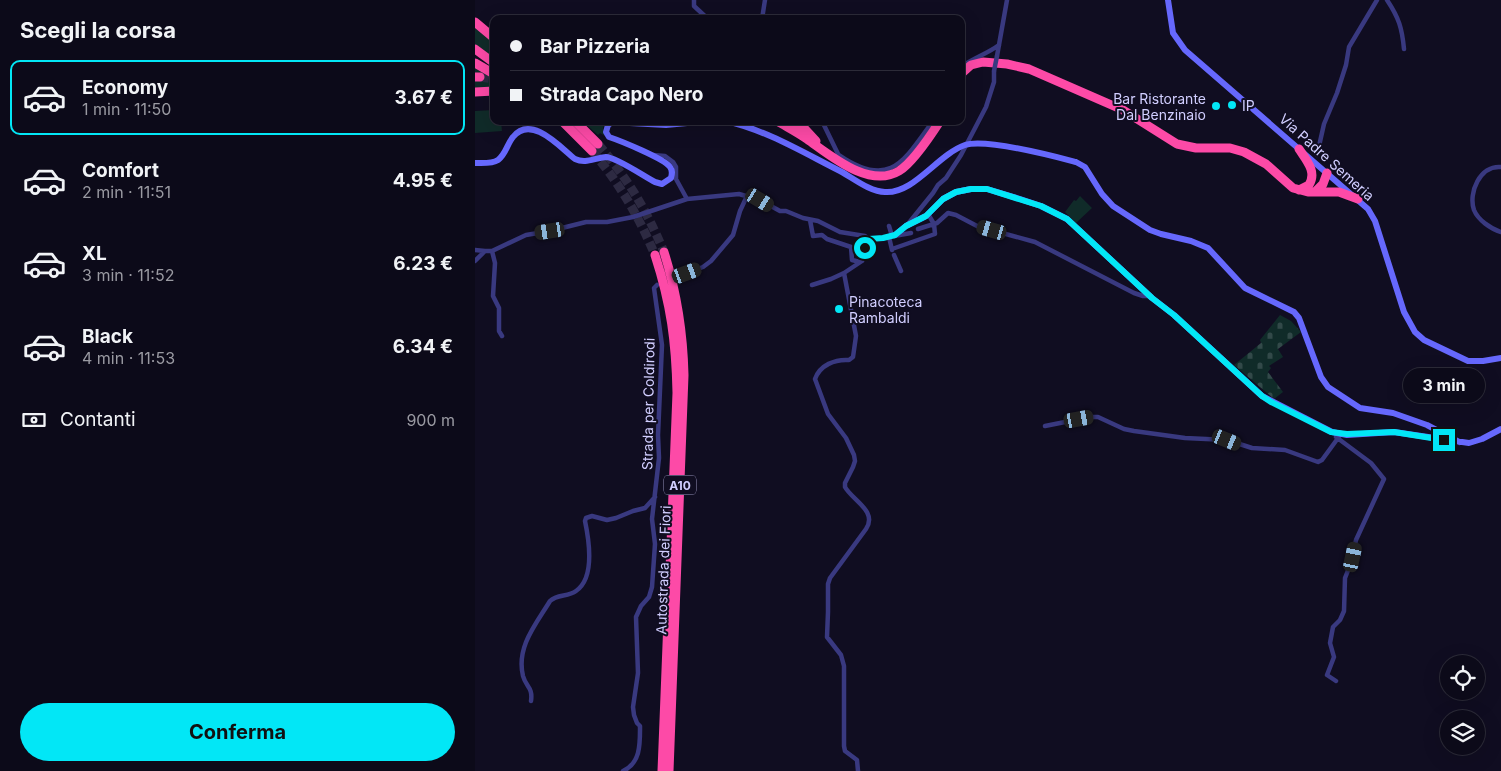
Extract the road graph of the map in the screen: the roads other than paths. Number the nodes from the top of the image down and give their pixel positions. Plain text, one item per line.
1 (694, 0) edge
2 (765, 0) edge
3 (1007, 0) edge
4 (1168, 0) edge
5 (1377, 0) edge
6 (1387, 0) edge
7 (704, 15) edge
8 (763, 15) edge
9 (475, 22) edge
10 (490, 35) edge
11 (999, 45) junction
12 (475, 48) edge
13 (1404, 49) dead end
14 (475, 55) edge
15 (490, 61) edge
16 (490, 62) edge
17 (475, 63) edge
18 (965, 65) edge
19 (965, 70) edge
20 (490, 72) edge
21 (490, 91) edge
22 (475, 92) edge
23 (567, 125) edge
24 (578, 125) edge
25 (608, 125) edge
26 (737, 125) edge
27 (784, 125) edge
28 (800, 125) edge
29 (824, 125) edge
30 (930, 125) edge
31 (937, 125) edge
32 (966, 145) junction
33 (1299, 149) junction
34 (824, 151) junction
35 (652, 155) junction
36 (1317, 155) dead end
37 (475, 163) edge
38 (836, 167) dead end
39 (1501, 167) edge
40 (843, 173) junction
41 (1327, 173) junction
42 (1311, 182) junction
43 (1298, 190) junction
44 (1316, 192) junction
45 (747, 196) junction
46 (687, 199) junction
47 (1358, 199) junction
48 (928, 214) junction
49 (810, 220) junction
50 (934, 224) junction
51 (889, 226) dead end
52 (906, 226) junction
53 (918, 229) dead end
54 (911, 232) dead end
55 (1501, 232) edge
56 (892, 236) junction
57 (869, 239) junction
58 (475, 250) edge
59 (492, 251) junction
60 (893, 251) junction
61 (485, 252) junction
62 (862, 259) junction
63 (475, 260) edge
64 (901, 271) dead end
65 (844, 273) junction
66 (678, 274) dead end
67 (657, 285) dead end
68 (812, 285) dead end
69 (1150, 296) junction
70 (502, 336) dead end
71 (1501, 358) edge
72 (1045, 426) dead end
73 (1501, 430) edge
74 (1340, 436) junction
75 (1459, 442) junction
76 (656, 496) junction
77 (1336, 682) dead end
78 (531, 701) dead end
79 (623, 771) edge
80 (662, 771) edge
81 (669, 771) edge
82 (858, 771) edge

1 - 7 street
2 - 8 street
3 - 11 street
4 - 33 main road, Via Padre Semeria
5 - 36 street
6 - 13 street
9 - 10 highway
11 - 18 street
11 - 32 street, bridge
12 - 15 highway
14 - 16 highway
17 - 20 highway
19 - 43 highway
21 - 22 highway
23 - 24 highway
25 - 35 main road
26 - 40 main road
27 - 34 highway
28 - 34 highway
29 - 30 street
31 - 34 highway
32 - 40 main road
32 - 52 street
32 - 75 main road
33 - 41 main road, Via Padre Semeria
33 - 42 highway
35 - 37 main road
35 - 46 street
38 - 40 street
39 - 55 street
41 - 42 highway
41 - 44 highway
41 - 47 main road, Via Padre Semeria
42 - 43 highway
43 - 44 highway
44 - 47 highway
45 - 46 street
45 - 49 street
45 - 66 street
46 - 59 street
47 - 71 main road, Via Padre Semeria
48 - 50 street
48 - 52 main road
48 - 69 main road
49 - 57 street
49 - 62 street
50 - 53 street
50 - 60 street
50 - 69 street
51 - 56 street
52 - 56 main road
54 - 56 street
56 - 57 street
56 - 60 street
57 - 62 street
58 - 61 street
59 - 61 street
59 - 70 street
60 - 64 street
61 - 63 street
62 - 65 street
65 - 68 street
65 - 82 street
67 - 76 street, Strada per Coldirodi
69 - 74 main road
72 - 74 street
73 - 75 main road
74 - 75 main road
74 - 77 street
76 - 78 street
76 - 79 street, Strada per Coldirodi
80 - 81 highway, Autostrada dei Fiori / A10

